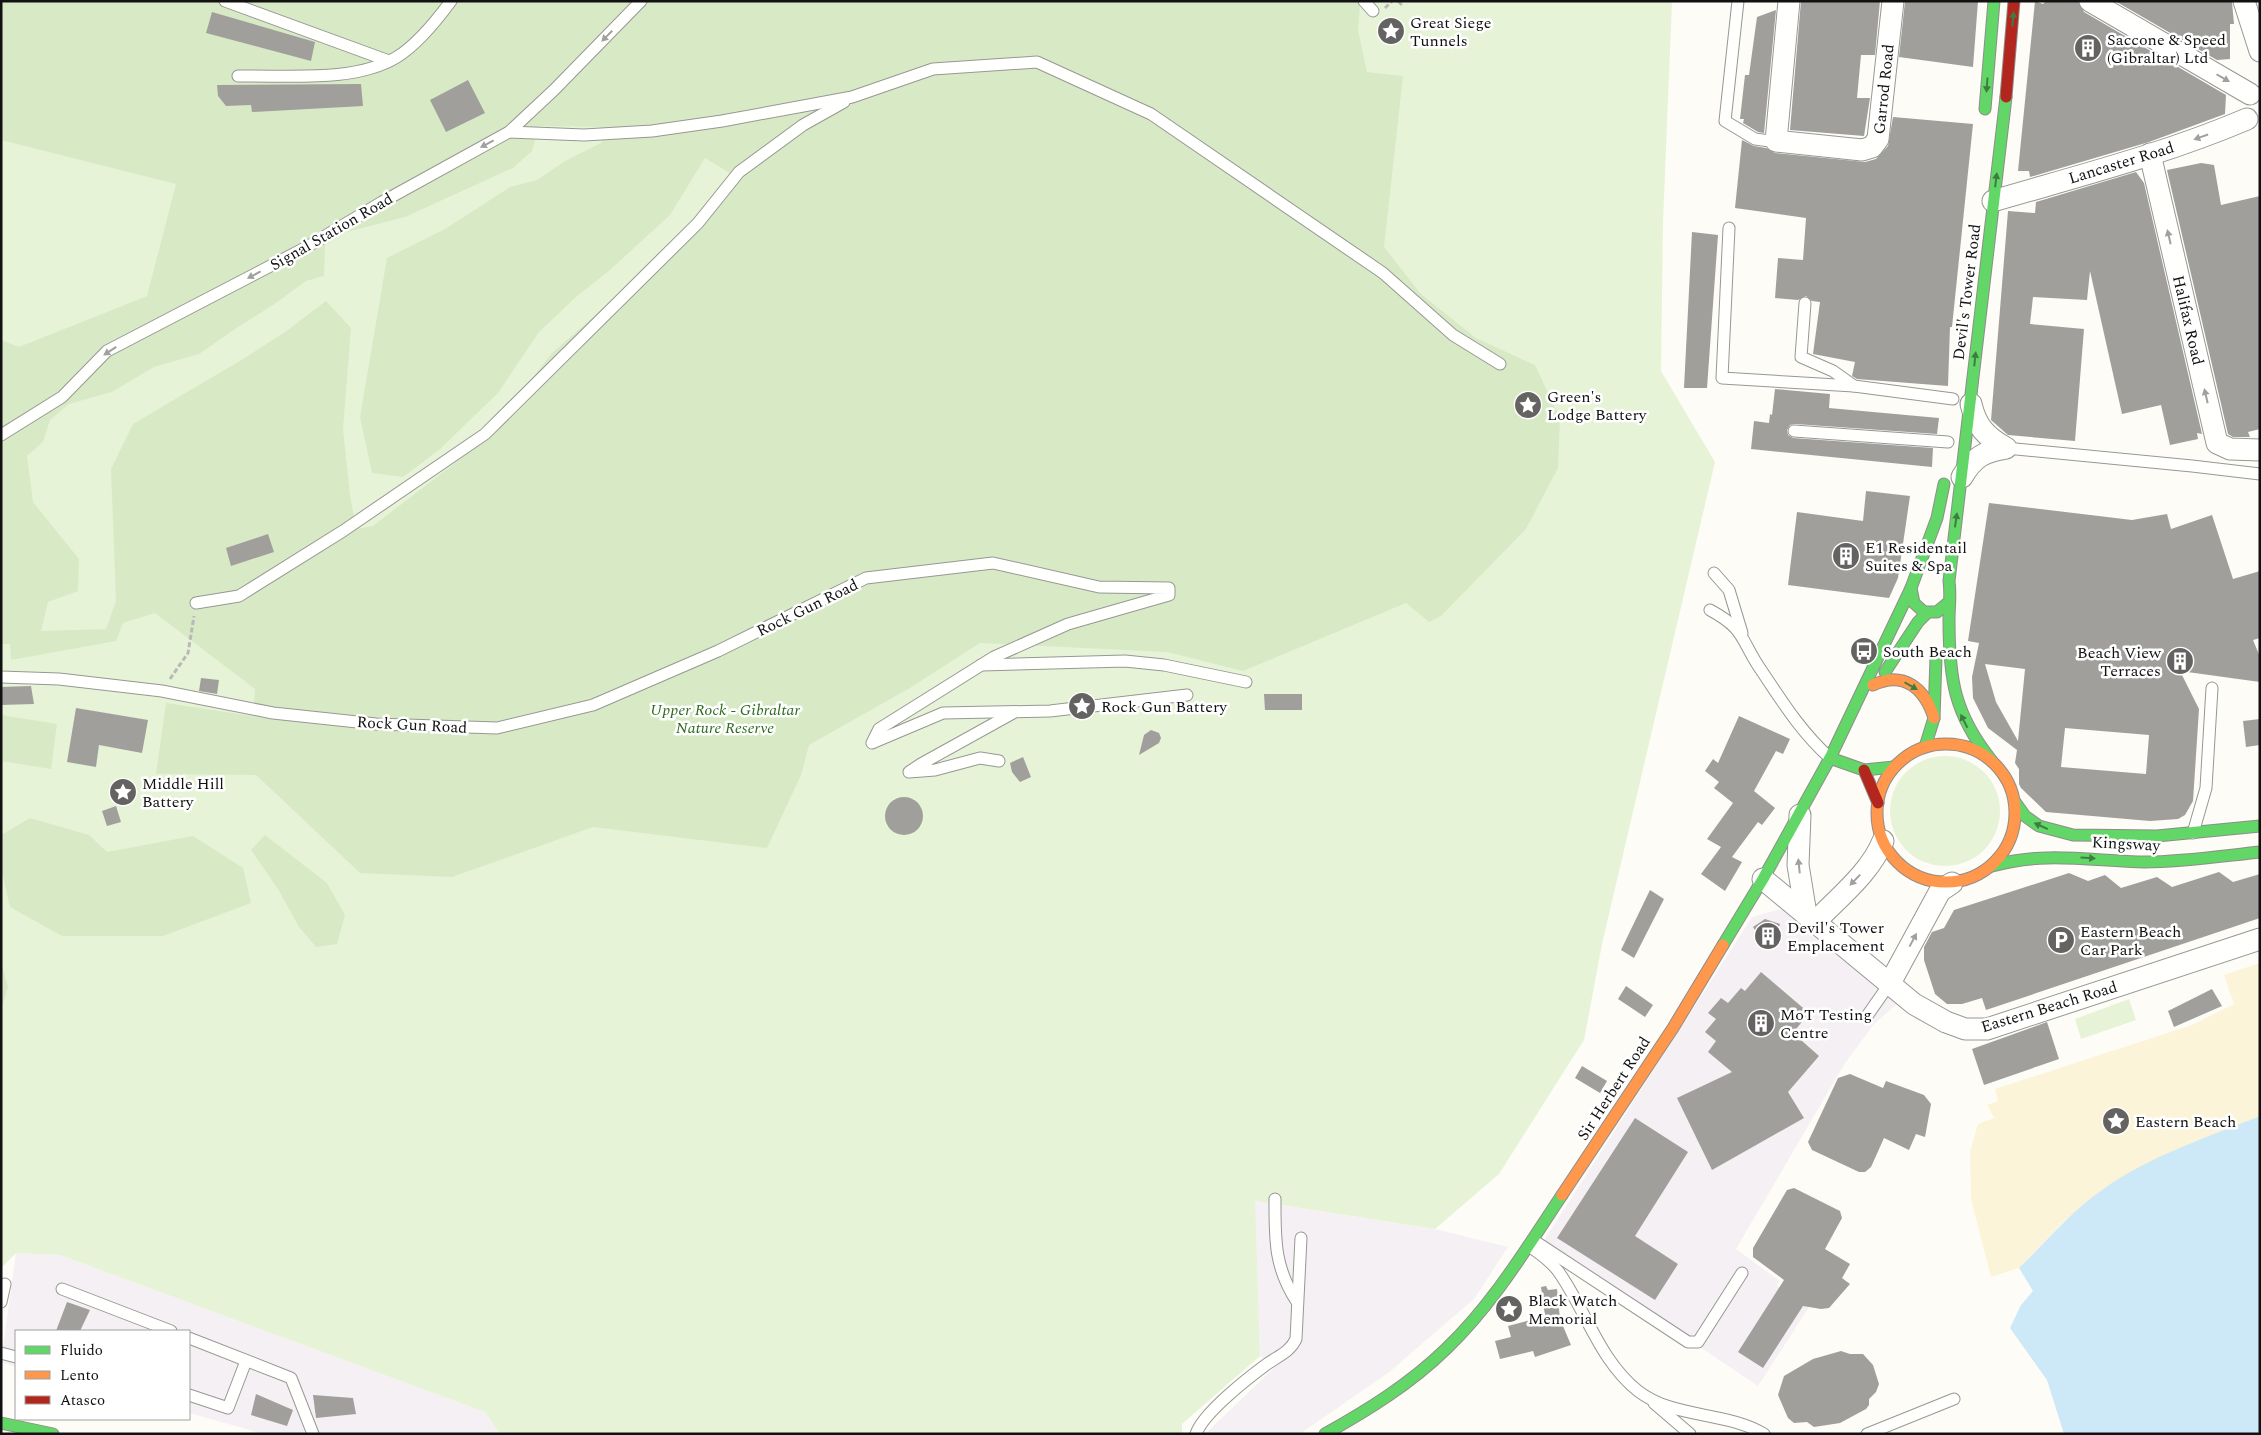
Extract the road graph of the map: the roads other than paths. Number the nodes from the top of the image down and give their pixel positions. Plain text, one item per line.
1 (224, 1) edge
2 (451, 1) edge
3 (641, 1) edge
4 (1364, 1) edge
5 (1738, 1) edge
6 (1789, 1) edge
7 (1892, 1) edge
8 (1994, 1) edge
9 (2014, 1) edge
10 (2244, 1) edge
11 (2095, 2) edge
12 (1373, 11) dead end
13 (2260, 51) edge
14 (389, 61) junction
15 (238, 76) dead end
16 (2255, 92) edge
17 (852, 98) junction
18 (1984, 119) dead end
19 (2253, 122) edge
20 (510, 132) junction
21 (1777, 142) junction
22 (2150, 154) junction
23 (1993, 201) junction
24 (1730, 228) dead end
25 (1805, 303) dead end
26 (1500, 364) dead end
27 (1854, 386) junction
28 (1957, 399) junction
29 (1794, 431) dead end
30 (1, 435) edge
31 (1948, 442) dead end
32 (2006, 448) junction
33 (2260, 450) edge
34 (1954, 473) junction
35 (2260, 474) edge
36 (1714, 573) dead end
37 (1912, 585) junction
38 (1950, 586) junction
39 (1949, 602) junction
40 (196, 603) road end
41 (1710, 610) dead end
42 (1929, 613) junction
43 (1937, 627) dead end
44 (1742, 634) junction
45 (1936, 649) dead end
46 (981, 665) junction
47 (1, 677) edge
48 (1246, 682) dead end
49 (1873, 685) junction
50 (2212, 688) dead end
51 (1186, 695) dead end
52 (1858, 700) junction
53 (1014, 712) junction
54 (1934, 718) junction
55 (1925, 747) junction
56 (1830, 758) junction
57 (998, 761) dead end
58 (1992, 761) junction
59 (1894, 768) junction
60 (1864, 770) junction
61 (2015, 802) junction
62 (1878, 803) junction
63 (1800, 813) junction
64 (2260, 826) edge
65 (2241, 828) junction
66 (2193, 833) junction
67 (1883, 841) junction
68 (2260, 852) edge
69 (2163, 862) junction
70 (1992, 866) junction
71 (1763, 879) junction
72 (1952, 883) junction
73 (1804, 913) junction
74 (1737, 921) junction
75 (2260, 939) edge
76 (1890, 983) junction
77 (1867, 1016) dead end
78 (1275, 1199) dead end
79 (1301, 1238) dead end
80 (1531, 1243) junction
81 (1742, 1273) dead end
82 (5, 1284) dead end
83 (62, 1289) dead end
84 (1, 1302) edge
85 (1297, 1302) junction
86 (168, 1330) edge
87 (190, 1338) edge
88 (1, 1353) edge
89 (15, 1357) edge
90 (246, 1361) junction
91 (190, 1395) edge
92 (1954, 1399) dead end
93 (1650, 1400) junction
94 (1, 1423) edge
95 (53, 1434) edge
96 (313, 1434) edge
97 (1196, 1434) edge
98 (1325, 1434) edge
99 (1690, 1434) edge
100 (1764, 1434) edge
101 (1867, 1434) edge

1 - 14 lane
2 - 14 lane
3 -> 20 lane, Signal Station Road
4 - 12 lane
5 - 21 lane
6 - 21 street
7 - 21 street, Garrod Road
8 -> 18 main road
23 -> 9 main road, Devil's Tower Road
10 - 13 street
11 -> 16 street
14 - 15 lane
16 - 19 street
17 - 20 lane
17 - 26 lane
17 - 40 lane
19 -> 22 street, Lancaster Road
20 -> 30 lane, Signal Station Road
22 - 23 street, Lancaster Road
33 -> 22 street, Halifax Road
28 -> 23 main road, Devil's Tower Road
24 - 27 lane
25 - 27 lane
27 - 28 lane
28 - 32 street
28 - 34 main road, Devil's Tower Road
29 - 31 lane
32 - 34 street
32 - 35 lane
34 - 37 main road, Devil's Tower Road
38 -> 34 main road, Devil's Tower Road
36 - 44 lane
37 - 38 main road
37 - 42 main road
37 - 52 main road, Devil's Tower Road
38 - 39 main road
39 - 42 main road
58 -> 39 main road
41 - 44 lane
42 - 43 main road
42 - 49 main road
44 - 56 lane
45 - 54 main road
46 - 47 lane, Rock Gun Road
46 - 48 lane
46 - 53 lane, Rock Gun Road
49 - 52 main road
49 -> 54 main road
50 - 66 lane
51 - 53 lane
52 - 56 main road, Sir Herbert Road
53 - 57 lane
54 - 55 main road
55 - 58 main road
55 - 59 main road
56 - 60 main road
56 - 63 main road, Sir Herbert Road
58 - 61 main road
59 - 60 main road
59 - 62 main road
60 - 62 main road
66 -> 61 main road, Kingsway
61 - 70 main road
62 - 67 main road
63 - 71 main road, Sir Herbert Road
73 -> 63 street
64 - 65 main road, Kingsway
65 - 66 main road, Kingsway
65 - 69 lane
67 - 72 main road
67 -> 73 street
68 - 69 main road, Kingsway
70 -> 69 main road, Kingsway
70 - 72 main road
71 - 73 street, Eastern Beach Road
71 - 74 main road, Sir Herbert Road
76 -> 72 street
73 - 74 street
73 - 76 street, Eastern Beach Road
74 - 80 main road, Sir Herbert Road
75 - 76 street, Eastern Beach Road
76 - 77 lane
78 - 85 lane
79 - 85 lane
80 - 81 lane
80 - 93 lane
80 - 98 main road, Sir Herbert Road
82 - 84 lane
83 - 86 lane
85 - 97 lane
87 - 90 lane
88 - 89 lane
90 - 91 lane
90 - 96 lane
92 - 101 lane
93 - 99 lane
93 - 100 lane
94 - 95 main road

